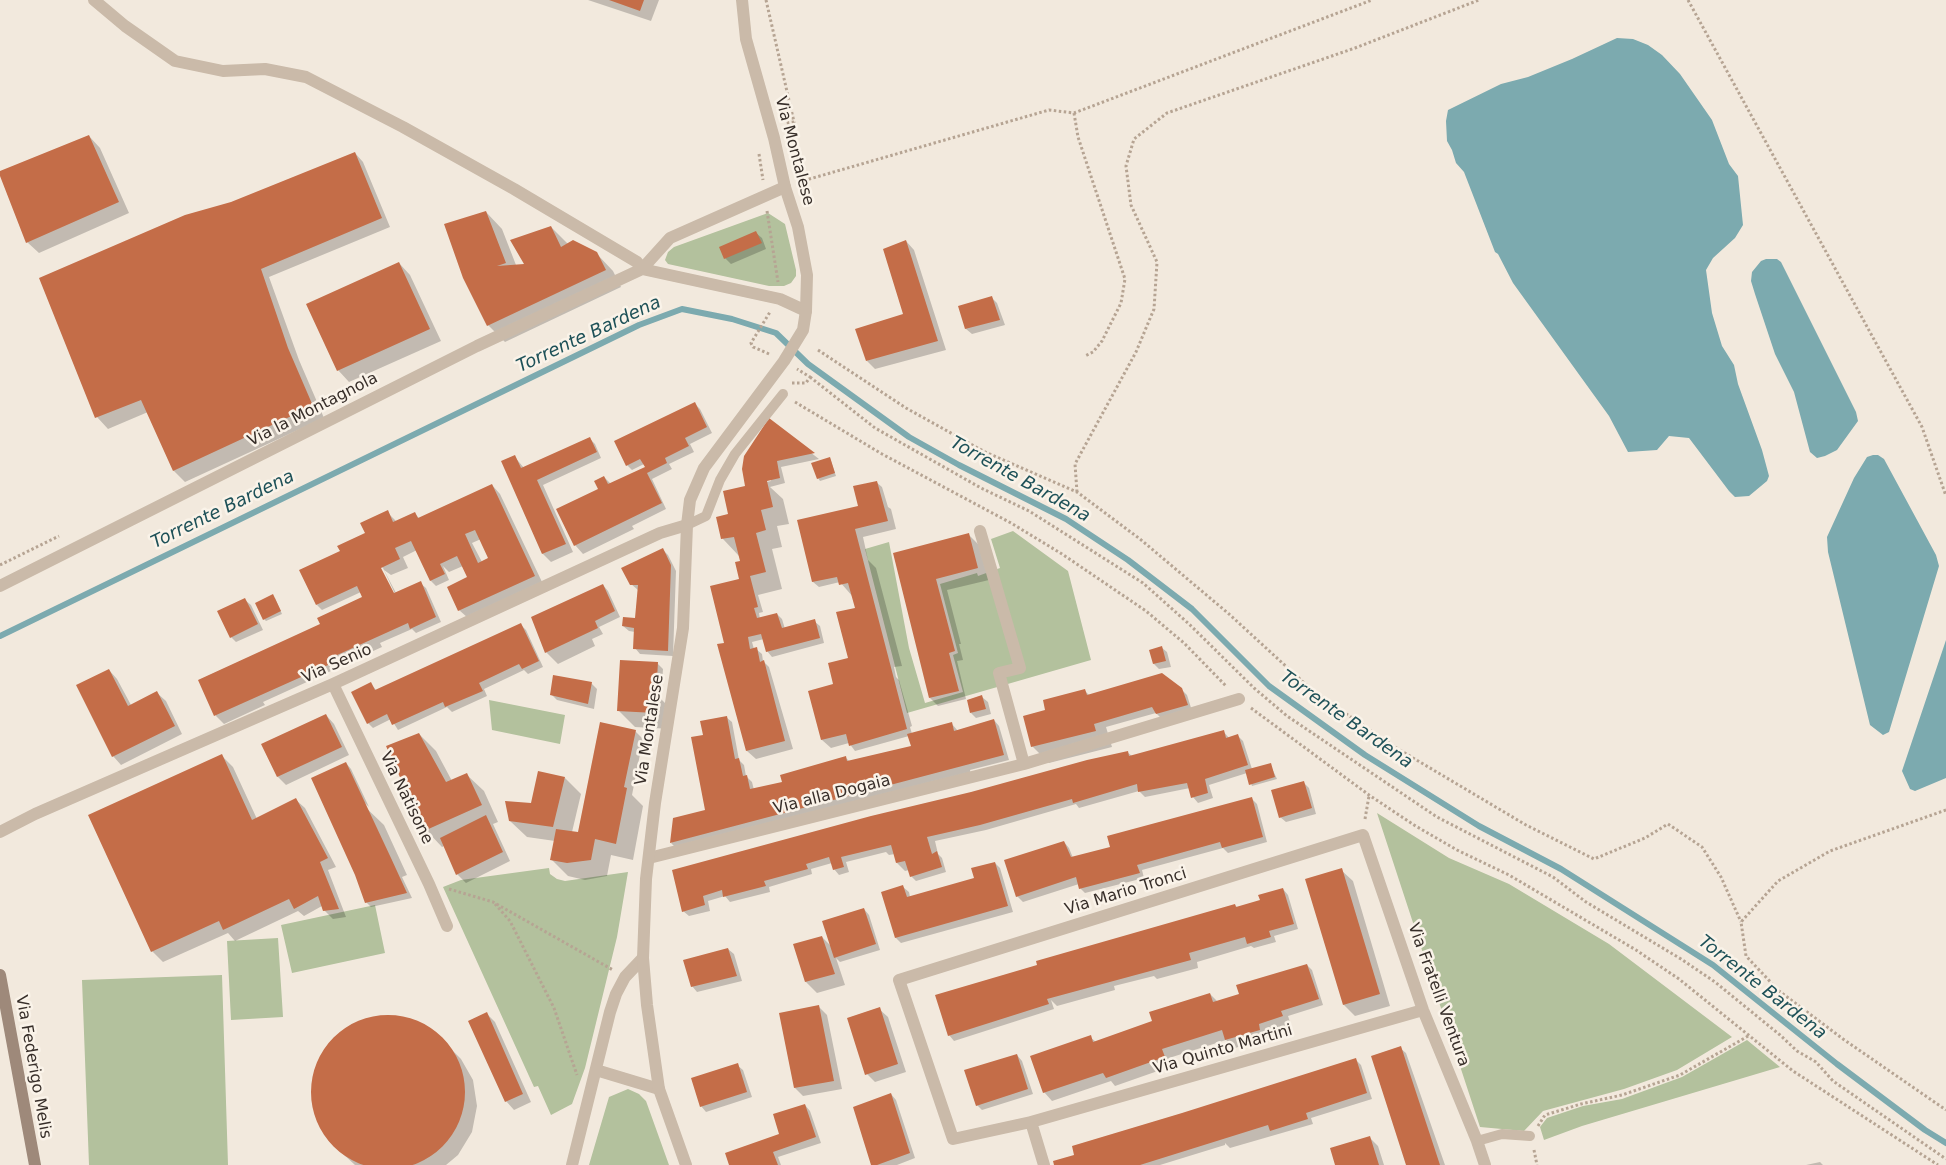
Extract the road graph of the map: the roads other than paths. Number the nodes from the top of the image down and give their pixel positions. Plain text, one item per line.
1 (94, 0) edge
2 (742, 0) edge
3 (785, 186) junction
4 (642, 268) junction
5 (806, 310) junction
6 (783, 394) road end
7 (687, 525) junction
8 (980, 531) dead end
9 (0, 586) edge
10 (333, 684) junction
11 (1240, 699) road end
12 (1024, 764) junction
13 (0, 832) edge
14 (1363, 835) joint
15 (649, 858) junction
16 (448, 926) dead end
17 (644, 958) junction
18 (0, 975) edge
19 (899, 980) joint
20 (1423, 1010) junction
21 (596, 1070) junction
22 (659, 1089) junction
23 (1031, 1122) junction
24 (1530, 1136) road end
25 (1477, 1141) junction
26 (35, 1165) edge
27 (572, 1165) edge
28 (686, 1165) edge
29 (1044, 1165) edge
30 (1485, 1165) edge

1 - 4 street
2 - 3 street, Via Montalese
3 - 4 street
3 - 5 street, Via Montalese
4 - 5 street
4 - 9 street, Via la Montagnola
5 - 7 street, Via Montalese
6 - 7 lane
7 - 10 street, Via Senio
7 - 15 street, Via Montalese
8 - 12 street
10 - 13 street, Via Senio
10 - 16 street, Via Natisone
11 - 12 street, Via alla Dogaia
12 - 15 street, Via alla Dogaia
14 - 19 street, Via Mario Tronci
14 - 20 street, Via Fratelli Ventura
15 - 17 street, Via Montalese
17 - 21 street
17 - 22 street, Via Montalese
18 - 26 main road, Via Federigo Melis
19 - 23 street, Via Quinto Martini
20 - 23 street, Via Quinto Martini
20 - 25 street, Via Fratelli Ventura
21 - 22 street
21 - 27 street
22 - 28 street, Via Montalese
23 - 29 street
24 - 25 lane
25 - 30 street, Via Fratelli Ventura

